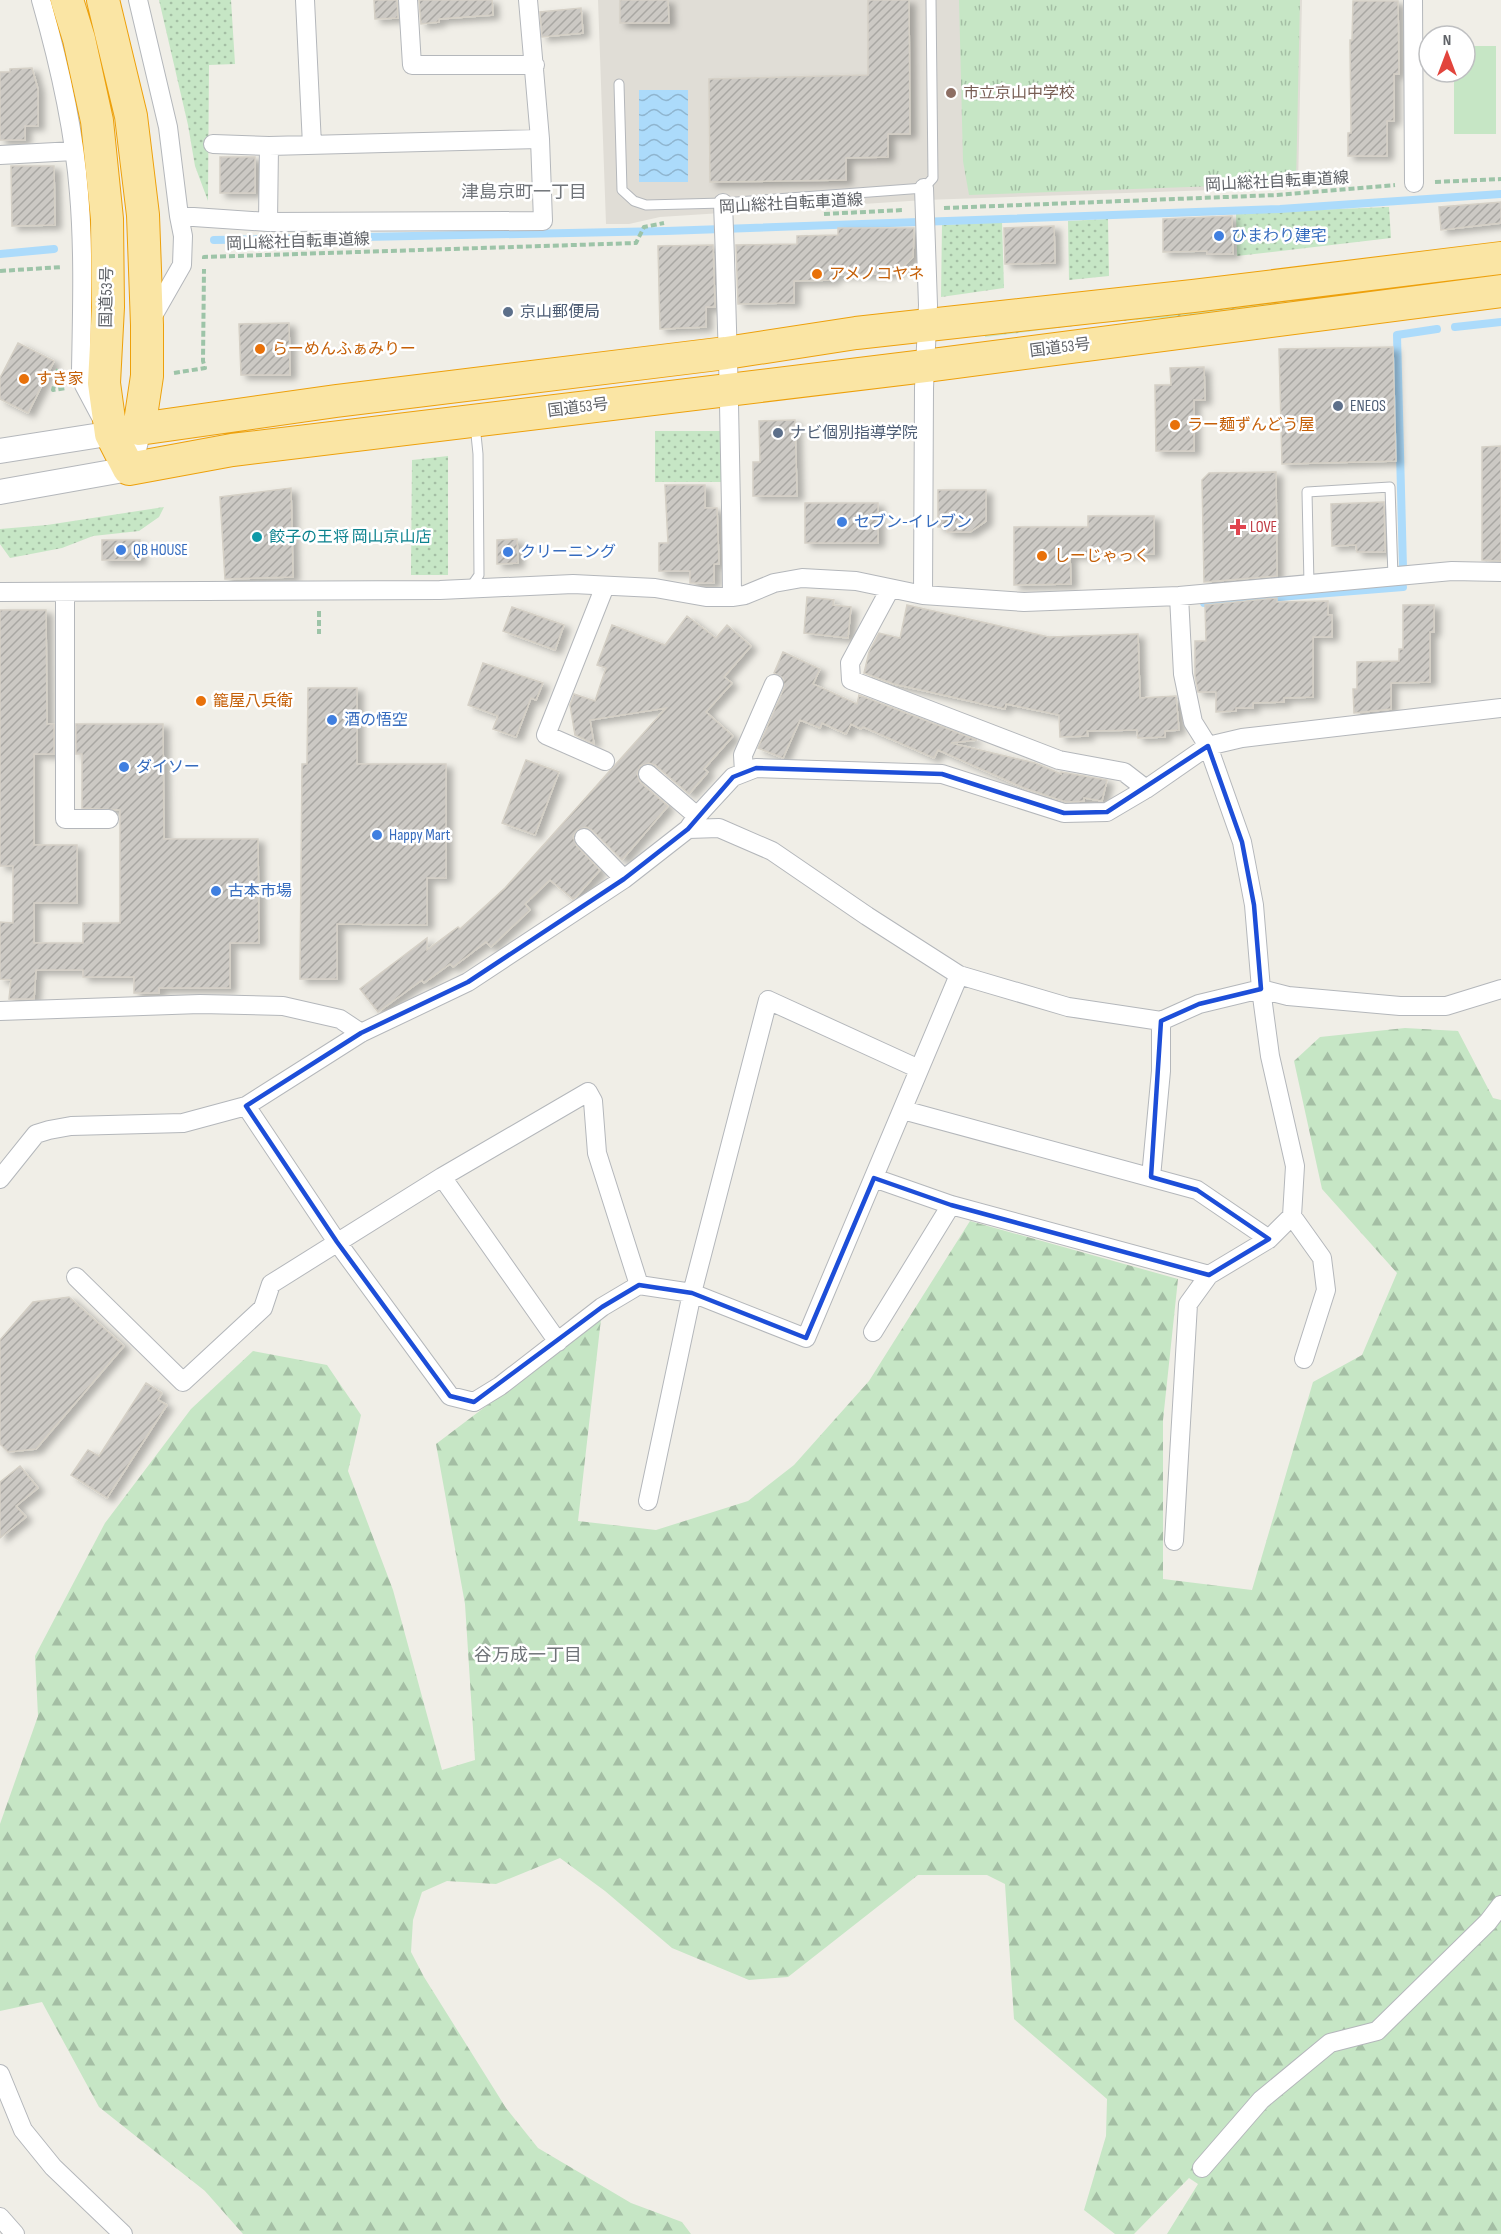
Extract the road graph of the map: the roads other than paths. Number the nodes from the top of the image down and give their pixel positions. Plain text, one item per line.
1 (41, 0) edge
2 (67, 0) edge
3 (103, 0) edge
4 (138, 0) edge
5 (305, 0) edge
6 (408, 0) edge
7 (528, 0) edge
8 (931, 0) edge
9 (1413, 0) edge
10 (535, 64) junction
11 (620, 84) dead end
12 (540, 139) junction
13 (213, 144) dead end
14 (312, 145) junction
15 (269, 146) junction
16 (74, 151) junction
17 (0, 155) edge
18 (1414, 183) road end
19 (924, 188) junction
20 (723, 202) junction
21 (179, 216) junction
22 (268, 222) junction
23 (1501, 258) edge
24 (1501, 291) edge
25 (147, 325) junction
26 (927, 325) junction
27 (726, 353) junction
28 (925, 366) junction
29 (147, 376) junction
30 (730, 389) junction
31 (203, 420) junction
32 (475, 420) junction
33 (125, 432) junction
34 (0, 452) edge
35 (129, 468) junction
36 (0, 492) edge
37 (1501, 572) edge
38 (1393, 577) junction
39 (1309, 584) junction
40 (605, 586) junction
41 (470, 588) junction
42 (890, 589) junction
43 (0, 592) edge
44 (65, 592) junction
45 (923, 595) junction
46 (1179, 596) junction
47 (732, 597) junction
48 (774, 684) dead end
49 (1501, 708) edge
50 (1208, 746) junction
51 (605, 761) dead end
52 (744, 772) junction
53 (648, 774) dead end
54 (1146, 789) junction
55 (109, 819) dead end
56 (693, 823) junction
57 (584, 838) dead end
58 (624, 879) junction
59 (959, 975) junction
60 (1261, 989) junction
61 (1501, 989) edge
62 (0, 1011) edge
63 (1161, 1021) junction
64 (361, 1033) junction
65 (919, 1069) junction
66 (246, 1106) junction
67 (903, 1110) junction
68 (442, 1177) junction
69 (1151, 1177) junction
70 (874, 1178) junction
71 (0, 1179) edge
72 (951, 1205) junction
73 (1292, 1216) junction
74 (1269, 1239) junction
75 (337, 1242) junction
76 (1209, 1275) junction
77 (76, 1277) dead end
78 (639, 1285) junction
79 (692, 1293) junction
80 (873, 1332) dead end
81 (558, 1342) junction
82 (1304, 1359) dead end
83 (648, 1501) dead end
84 (1174, 1541) dead end
85 (1501, 1905) edge
86 (0, 2074) edge
87 (1202, 2168) dead end
88 (0, 2217) edge
89 (15, 2234) edge
90 (123, 2234) edge

1 - 16 street
2 - 33 highway, 国道53号
3 - 25 highway
4 - 21 street
5 - 14 street
6 - 10 street
7 - 10 street
8 - 19 lane
9 - 18 street
10 - 12 street
11 - 20 lane
12 - 14 street
12 - 22 street
13 - 15 street
14 - 15 street
15 - 22 street
16 - 17 street
16 - 33 street
19 - 20 lane
19 - 26 street
20 - 27 street
21 - 22 street
21 - 25 street
23 - 26 highway
24 - 28 highway, 国道53号
25 - 29 highway
26 - 27 highway
26 - 28 street
27 - 30 street
27 - 31 highway
28 - 30 highway, 国道53号
28 - 45 street
29 - 31 highway
29 - 33 highway
30 - 32 highway, 国道53号
30 - 47 street
31 - 33 highway
32 - 35 highway, 国道53号
32 - 41 lane
33 - 34 street
33 - 35 highway, 国道53号
35 - 36 street
37 - 38 street
38 - 39 street
38 - 39 lane
39 - 46 street
40 - 41 street
40 - 47 street
40 - 51 street
41 - 44 street
42 - 45 street
42 - 47 street
42 - 54 street
43 - 44 street
44 - 55 street
45 - 46 street
46 - 50 street
48 - 52 street
49 - 50 street
50 - 54 street
50 - 60 street
52 - 54 street
52 - 56 street
53 - 56 street
56 - 58 street
56 - 59 street
57 - 58 street
58 - 64 street
59 - 63 street
59 - 65 street
60 - 61 street
60 - 63 street
60 - 73 street
62 - 64 street
63 - 69 street
64 - 66 street
65 - 67 street
65 - 79 street
66 - 71 street
66 - 75 street
67 - 69 street
67 - 70 street
68 - 75 street
68 - 78 street
68 - 81 street
69 - 74 street
70 - 72 street
70 - 79 street
72 - 76 street
72 - 80 street
73 - 74 street
73 - 82 street
74 - 76 street
75 - 77 street
75 - 81 street
76 - 84 street
78 - 79 street
78 - 81 street
79 - 83 street
85 - 87 street
86 - 90 street
88 - 89 street

